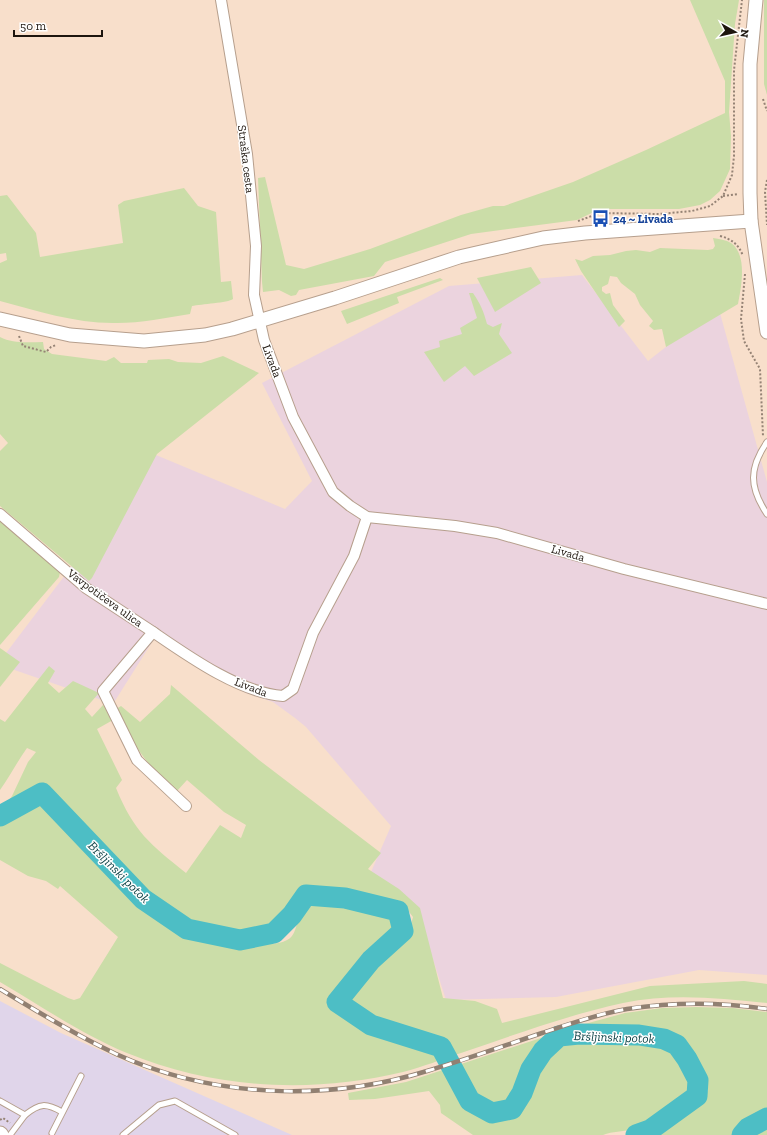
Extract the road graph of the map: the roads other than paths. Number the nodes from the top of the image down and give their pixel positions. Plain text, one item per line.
1 (221, 0) edge
2 (756, 0) edge
3 (751, 221) junction
4 (0, 319) edge
5 (260, 320) junction
6 (767, 332) edge
7 (767, 442) edge
8 (0, 514) edge
9 (767, 514) edge
10 (367, 517) junction
11 (767, 604) edge
12 (153, 632) junction
13 (186, 806) dead end
14 (81, 1076) dead end
15 (0, 1101) edge
16 (62, 1112) junction
17 (26, 1115) junction
18 (52, 1133) dead end
19 (10, 1135) edge
20 (123, 1135) edge
21 (235, 1135) edge

1 - 5 street, Straška cesta
2 - 3 street
3 - 5 street
3 - 6 street
4 - 5 street
5 - 10 street, Livada
7 - 9 lane
8 - 12 street, Vavpotičeva ulica
10 - 11 street, Livada
10 - 12 street, Livada
12 - 13 street, Vavpotičeva ulica
14 - 16 lane
15 - 17 lane
16 - 17 lane
16 - 18 lane
17 - 19 lane
20 - 21 lane

